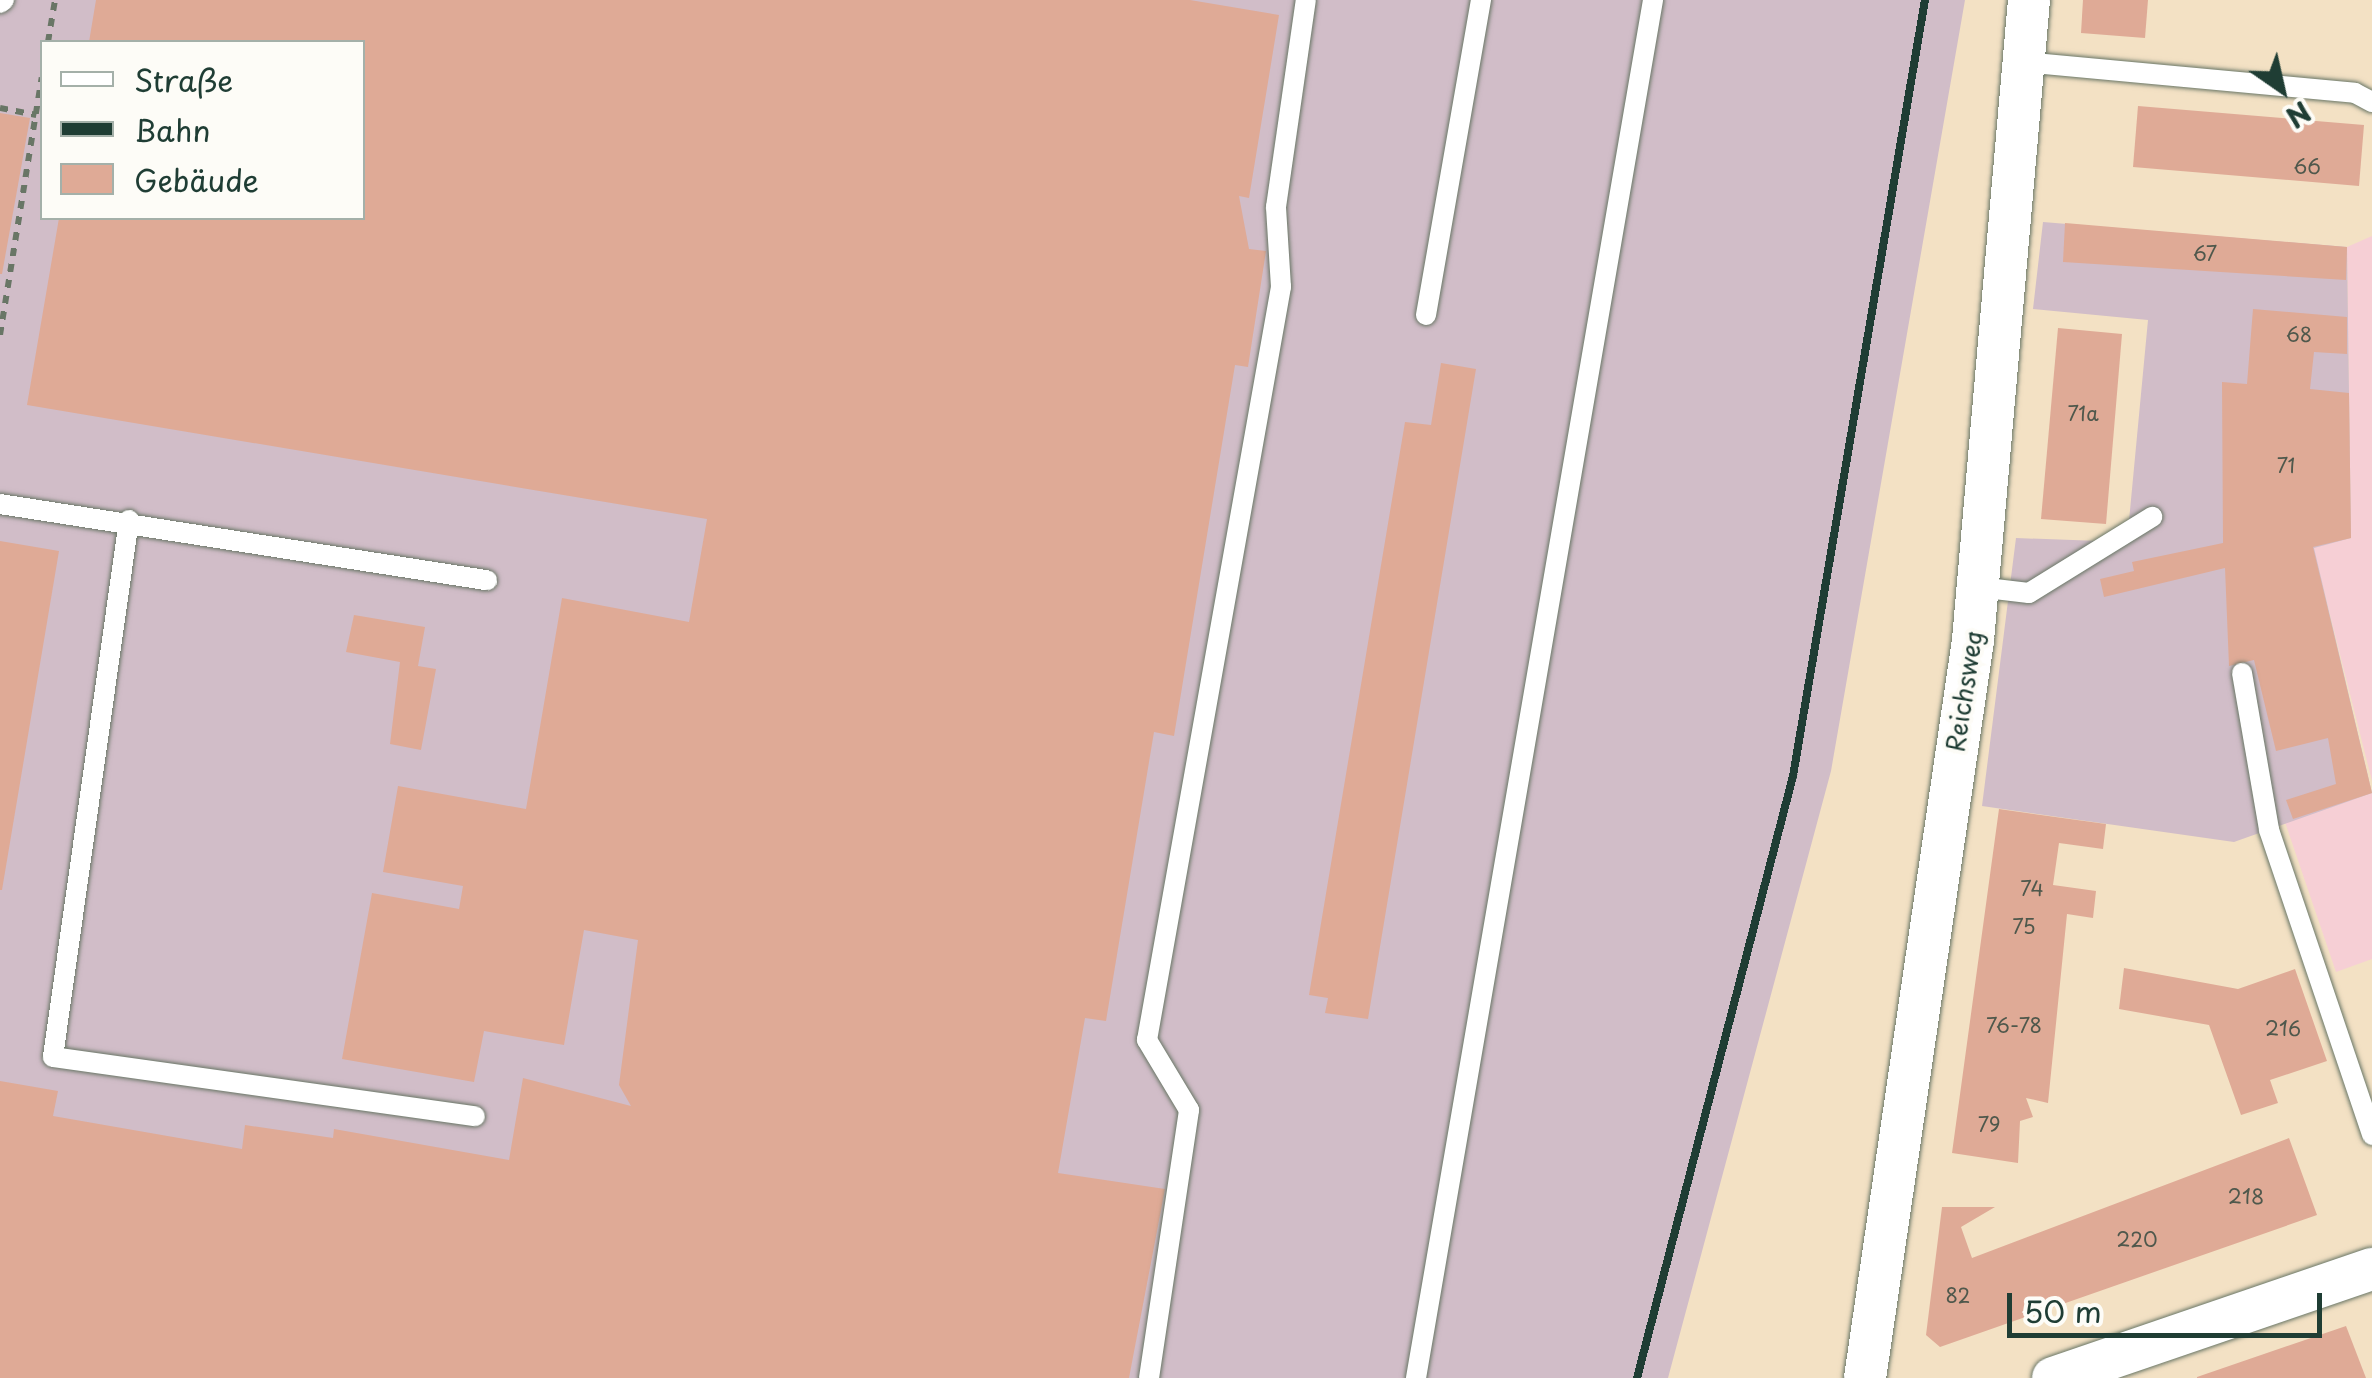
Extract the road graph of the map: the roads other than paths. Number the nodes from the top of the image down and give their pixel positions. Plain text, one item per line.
1 (1306, 0) edge
2 (1480, 0) edge
3 (1652, 0) edge
4 (2028, 0) edge
5 (2023, 62) junction
6 (2372, 102) edge
7 (1426, 315) dead end
8 (0, 504) edge
9 (2152, 516) dead end
10 (129, 520) junction
11 (487, 580) dead end
12 (1978, 587) junction
13 (2242, 673) dead end
14 (475, 1116) dead end
15 (2372, 1135) edge
16 (2372, 1270) edge
17 (1149, 1378) edge
18 (1416, 1378) edge
19 (1865, 1378) edge
20 (2053, 1378) edge

1 - 17 lane
2 - 7 lane
3 - 18 lane
4 - 5 street, Reichsweg
5 - 6 lane
5 - 12 street, Reichsweg
8 - 10 lane
9 - 12 lane
10 - 11 lane
10 - 14 lane
12 - 19 street, Reichsweg
13 - 15 lane
16 - 20 street

